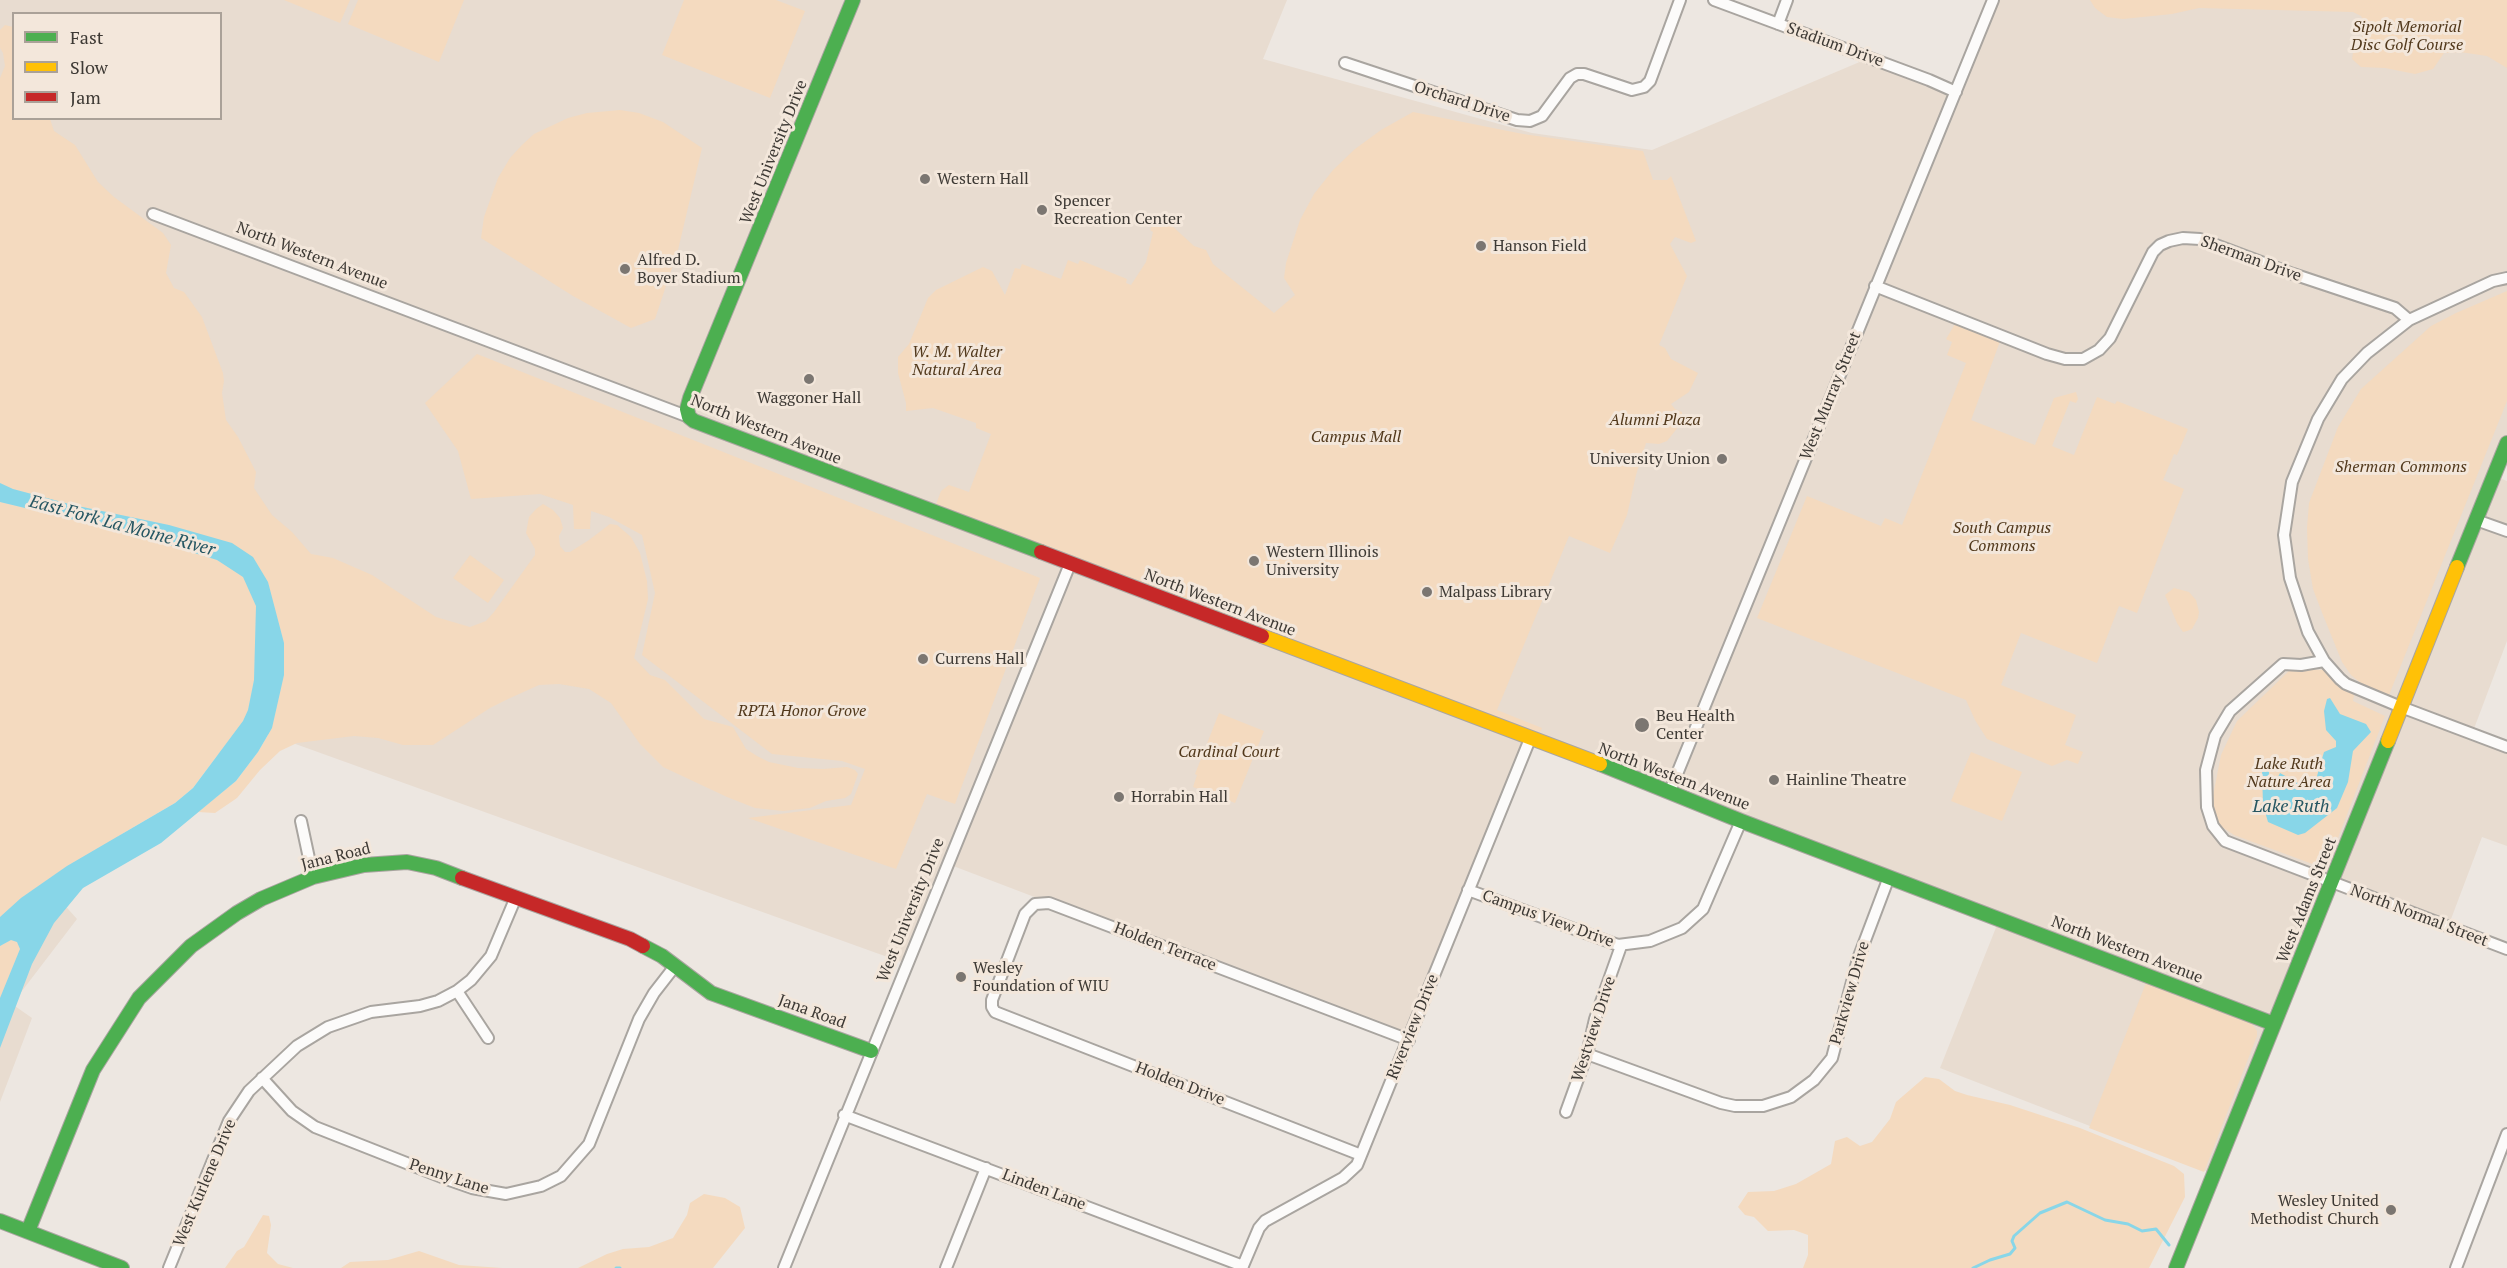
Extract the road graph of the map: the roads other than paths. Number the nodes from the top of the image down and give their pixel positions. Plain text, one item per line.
1 (854, 0) edge
2 (1680, 0) edge
3 (1714, 0) edge
4 (1787, 0) edge
5 (1993, 0) edge
6 (1778, 24) junction
7 (1345, 63) dead end
8 (1956, 92) junction
9 (153, 214) dead end
10 (2507, 278) edge
11 (1875, 286) junction
12 (2409, 320) junction
13 (689, 417) junction
14 (2507, 443) edge
15 (2476, 520) junction
16 (2507, 531) edge
17 (1070, 564) junction
18 (2324, 661) junction
19 (2401, 707) junction
20 (1530, 739) junction
21 (2507, 747) edge
22 (1670, 791) junction
23 (301, 821) dead end
24 (1741, 821) junction
25 (313, 877) junction
26 (1889, 877) junction
27 (2332, 883) junction
28 (1468, 890) junction
29 (516, 897) junction
30 (1621, 946) junction
31 (2507, 949) edge
32 (675, 966) junction
33 (457, 991) junction
34 (998, 1014) joint
35 (2274, 1024) junction
36 (488, 1038) dead end
37 (1409, 1040) junction
38 (871, 1051) junction
39 (1587, 1054) junction
40 (262, 1078) junction
41 (1566, 1112) dead end
42 (844, 1115) junction
43 (2507, 1134) edge
44 (1361, 1155) junction
45 (986, 1168) junction
46 (0, 1221) edge
47 (28, 1231) junction
48 (1243, 1267) edge
49 (122, 1268) edge
50 (169, 1268) edge
51 (784, 1268) edge
52 (946, 1268) edge
53 (2176, 1268) edge
54 (2456, 1268) edge

1 - 13 street, West University Drive
2 - 7 street, Orchard Drive
3 - 6 street, Stadium Drive
4 - 6 street
5 - 8 street, West Murray Street
6 - 8 street, Stadium Drive
8 - 11 street, West Murray Street
9 - 13 street, North Western Avenue
10 - 12 street
11 - 12 street, Sherman Drive
11 - 22 street, West Murray Street
12 - 18 street
13 - 17 street, North Western Avenue
14 - 15 street, West Adams Street
15 - 16 street
15 - 19 street, West Adams Street
17 - 20 street, North Western Avenue
17 - 38 street, West University Drive
18 - 19 street
18 - 27 street, North Normal Street
19 - 21 street
19 - 27 street, West Adams Street
20 - 22 street, North Western Avenue
20 - 28 street, Riverview Drive
22 - 24 street, North Western Avenue
23 - 25 street
24 - 26 street, North Western Avenue
24 - 30 street, Campus View Drive
25 - 29 street, Jana Road
25 - 47 street, Jana Road
26 - 35 street, North Western Avenue
26 - 39 street, Parkview Drive
27 - 31 street, North Normal Street
27 - 35 street, West Adams Street
28 - 30 street, Campus View Drive
28 - 37 street, Riverview Drive
29 - 32 street, Jana Road
29 - 33 street, West Kurlene Drive
30 - 39 street, Westview Drive
32 - 38 street, Jana Road
32 - 40 street, Penny Lane
33 - 36 street
33 - 40 street, West Kurlene Drive
34 - 37 street, Holden Terrace
34 - 44 street, Holden Drive
35 - 53 street, West Adams Street
37 - 44 street, Riverview Drive
38 - 42 street, West University Drive
39 - 41 street, Westview Drive
40 - 50 street, West Kurlene Drive
42 - 45 street, Linden Lane
42 - 51 street, West University Drive
43 - 54 street
44 - 48 street, Riverview Drive
45 - 48 street, Linden Lane
45 - 52 street
46 - 47 street
47 - 49 street

